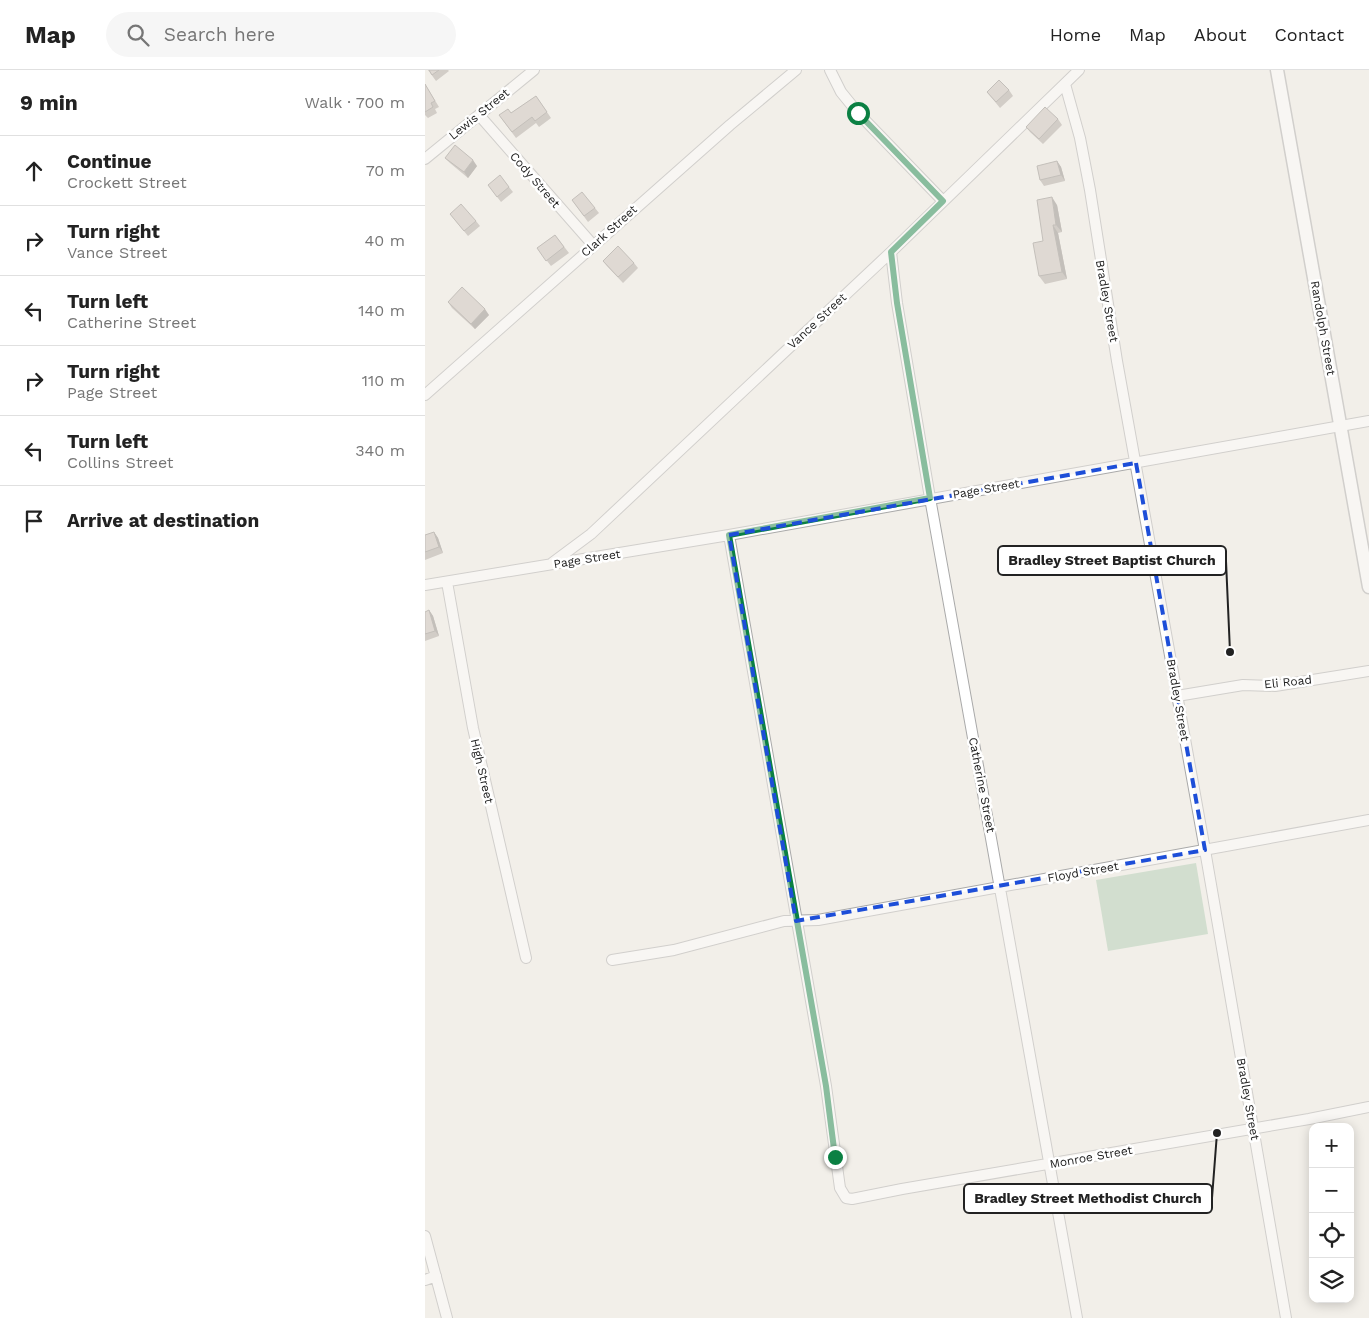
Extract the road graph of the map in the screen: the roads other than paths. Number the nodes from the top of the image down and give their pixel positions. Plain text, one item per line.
1 (534, 70) edge
2 (796, 70) edge
3 (829, 70) edge
4 (1079, 70) edge
5 (1277, 70) edge
6 (1065, 84) junction
7 (479, 115) junction
8 (425, 159) edge
9 (943, 201) junction
10 (593, 245) junction
11 (891, 252) junction
12 (425, 395) edge
13 (1369, 421) edge
14 (1340, 426) junction
15 (1136, 463) junction
16 (930, 498) junction
17 (729, 535) junction
18 (550, 565) junction
19 (447, 582) junction
20 (425, 586) edge
21 (1369, 587) edge
22 (1369, 671) edge
23 (1177, 696) junction
24 (1369, 820) edge
25 (1205, 850) junction
26 (1001, 887) junction
27 (796, 921) junction
28 (525, 958) dead end
29 (612, 960) dead end
30 (1369, 1107) edge
31 (1253, 1128) junction
32 (1050, 1164) junction
33 (425, 1236) edge
34 (436, 1276) junction
35 (425, 1280) edge
36 (447, 1318) edge
37 (1077, 1318) edge
38 (1286, 1318) edge

1 - 7 street, Lewis Street
2 - 10 street, Clark Street
3 - 9 street
4 - 6 street, Vance Street
5 - 14 street, Randolph Street
6 - 9 street, Vance Street
6 - 15 street, Bradley Street
7 - 8 street, Lewis Street
7 - 10 street, Cody Street
9 - 11 street, Vance Street
10 - 12 street, Clark Street
11 - 16 street, Catherine Street
11 - 18 street, Vance Street
13 - 14 street, Page Street
14 - 15 street, Page Street
14 - 21 street, Randolph Street
15 - 16 street, Page Street
15 - 23 street, Bradley Street
16 - 17 street, Page Street
16 - 26 street, Catherine Street
17 - 18 street, Page Street
17 - 27 street, Monroe Street
18 - 19 street, Page Street
19 - 20 street, Page Street
19 - 28 street, High Street
22 - 23 street, Eli Road
23 - 25 street, Bradley Street
24 - 25 street, Floyd Street
25 - 26 street, Floyd Street
25 - 31 street, Bradley Street
26 - 27 street, Floyd Street
26 - 32 street, Catherine Street
27 - 29 street
27 - 32 street, Monroe Street
30 - 31 street, Monroe Street
31 - 32 street, Monroe Street
31 - 38 street, Bradley Street
32 - 37 street, Catherine Street
33 - 34 street
34 - 35 street
34 - 36 street

